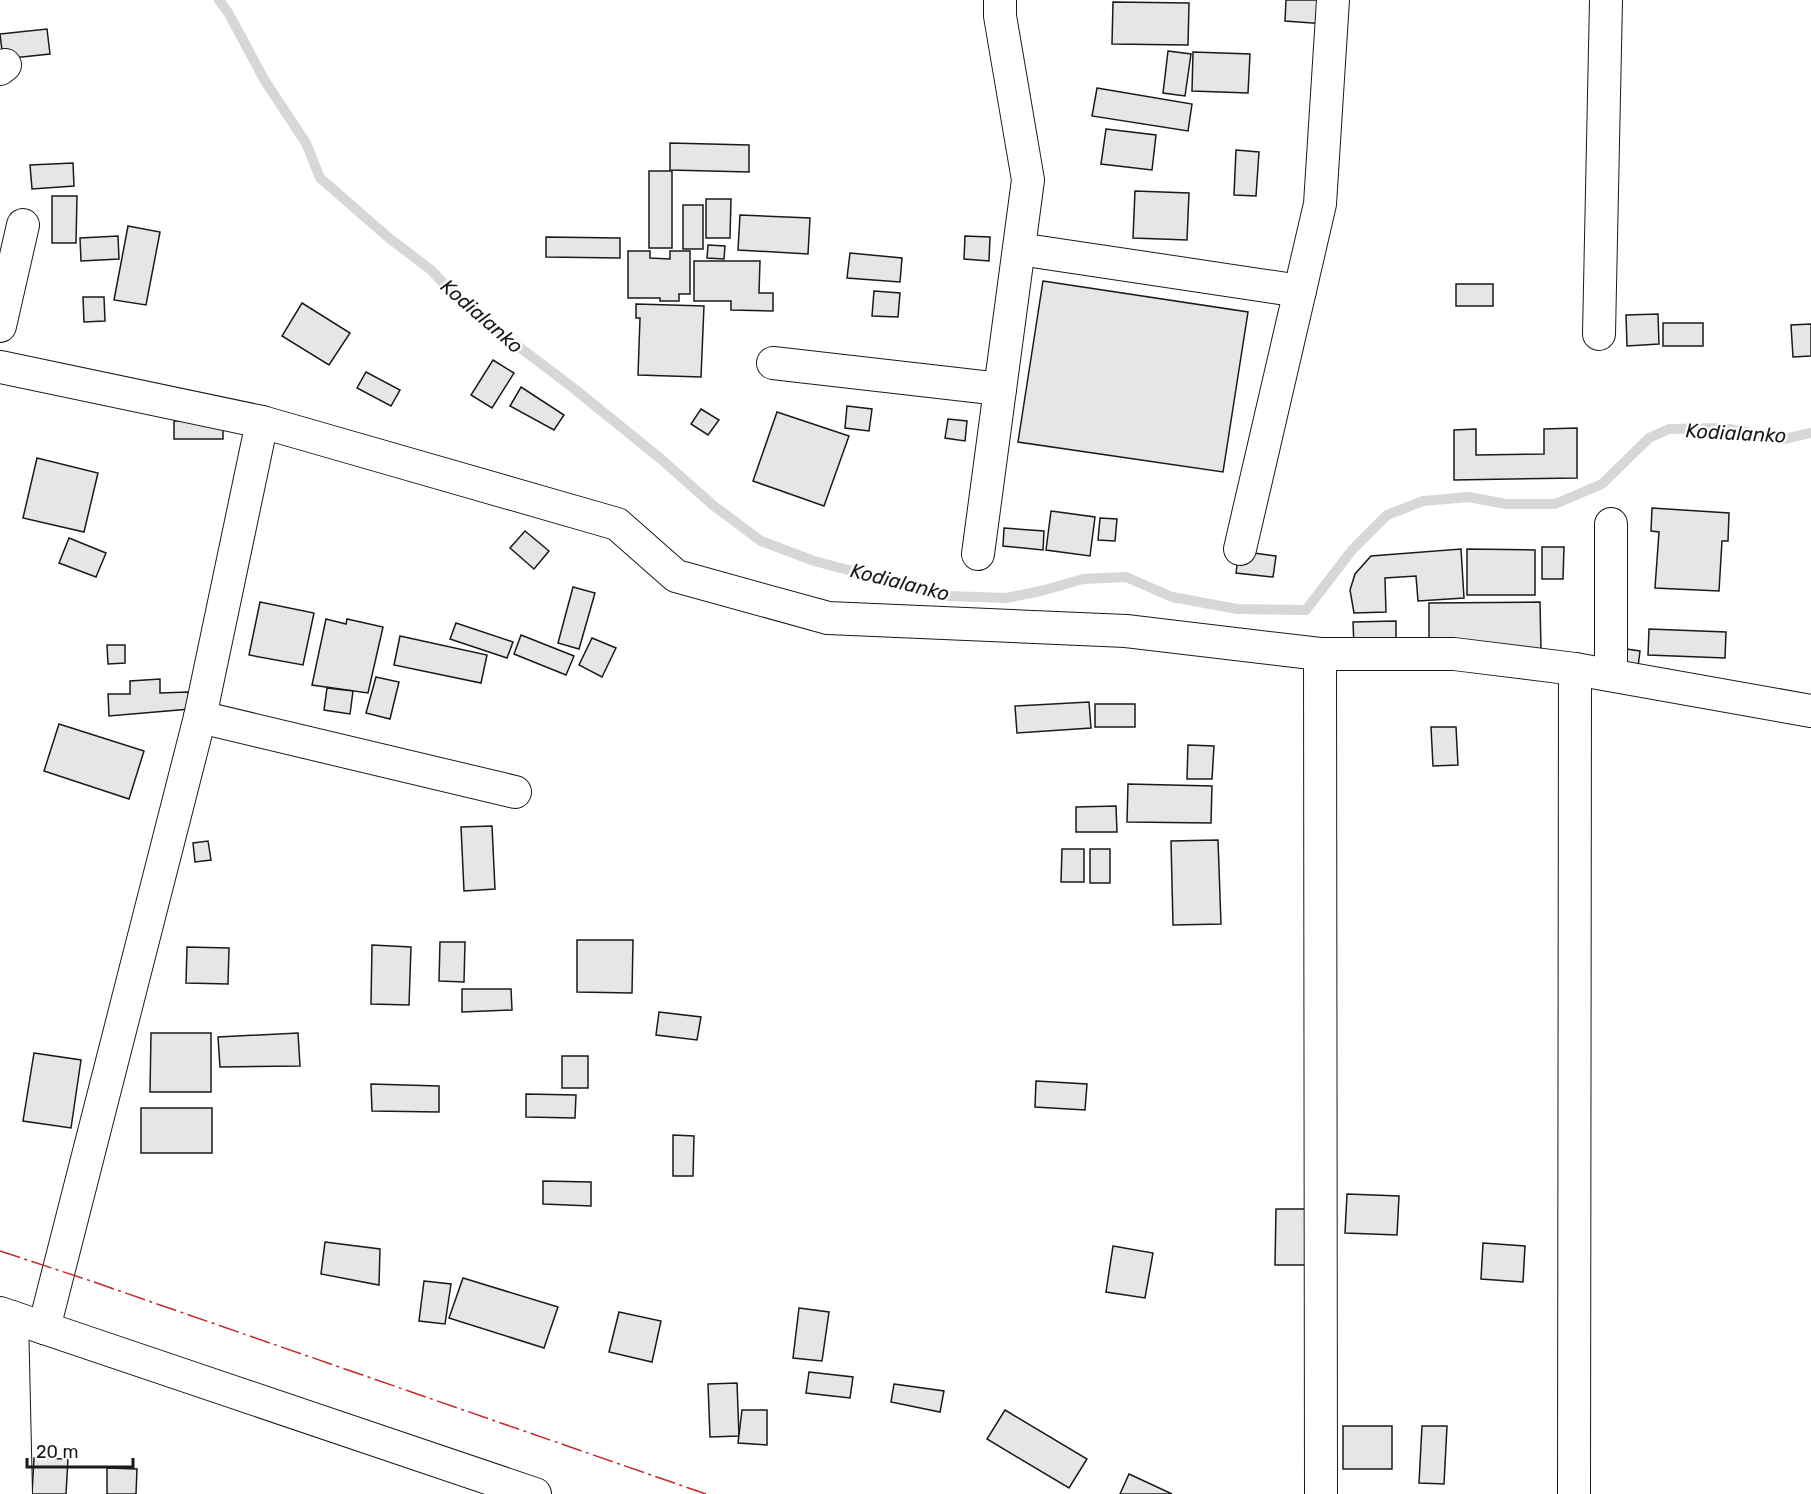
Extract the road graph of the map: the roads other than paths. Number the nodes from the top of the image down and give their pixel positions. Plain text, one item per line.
1 (1000, 0) edge
2 (1333, 0) edge
3 (1606, 0) edge
4 (23, 225) dead end
5 (1019, 249) junction
6 (1300, 291) junction
7 (0, 326) edge
8 (1599, 334) dead end
9 (773, 363) dead end
10 (0, 367) edge
11 (1000, 389) junction
12 (262, 422) junction
13 (1611, 524) dead end
14 (1240, 549) dead end
15 (978, 554) dead end
16 (1320, 654) junction
17 (1575, 669) junction
18 (1611, 675) junction
19 (1811, 711) edge
20 (200, 717) junction
21 (515, 792) dead end
22 (6, 1315) edge
23 (44, 1328) junction
24 (16, 1494) edge
25 (535, 1494) edge
26 (1321, 1494) edge
27 (1574, 1494) edge

1 - 5 street
2 - 6 street
3 - 8 street
4 - 7 street
5 - 6 street
5 - 11 street
6 - 14 street
9 - 11 street
10 - 12 street
11 - 15 street
12 - 16 street
12 - 20 street
13 - 18 street
16 - 17 street
16 - 26 street
17 - 18 street
17 - 27 street
18 - 19 street
20 - 21 street
20 - 23 street
22 - 23 street
22 - 24 street
23 - 25 street

